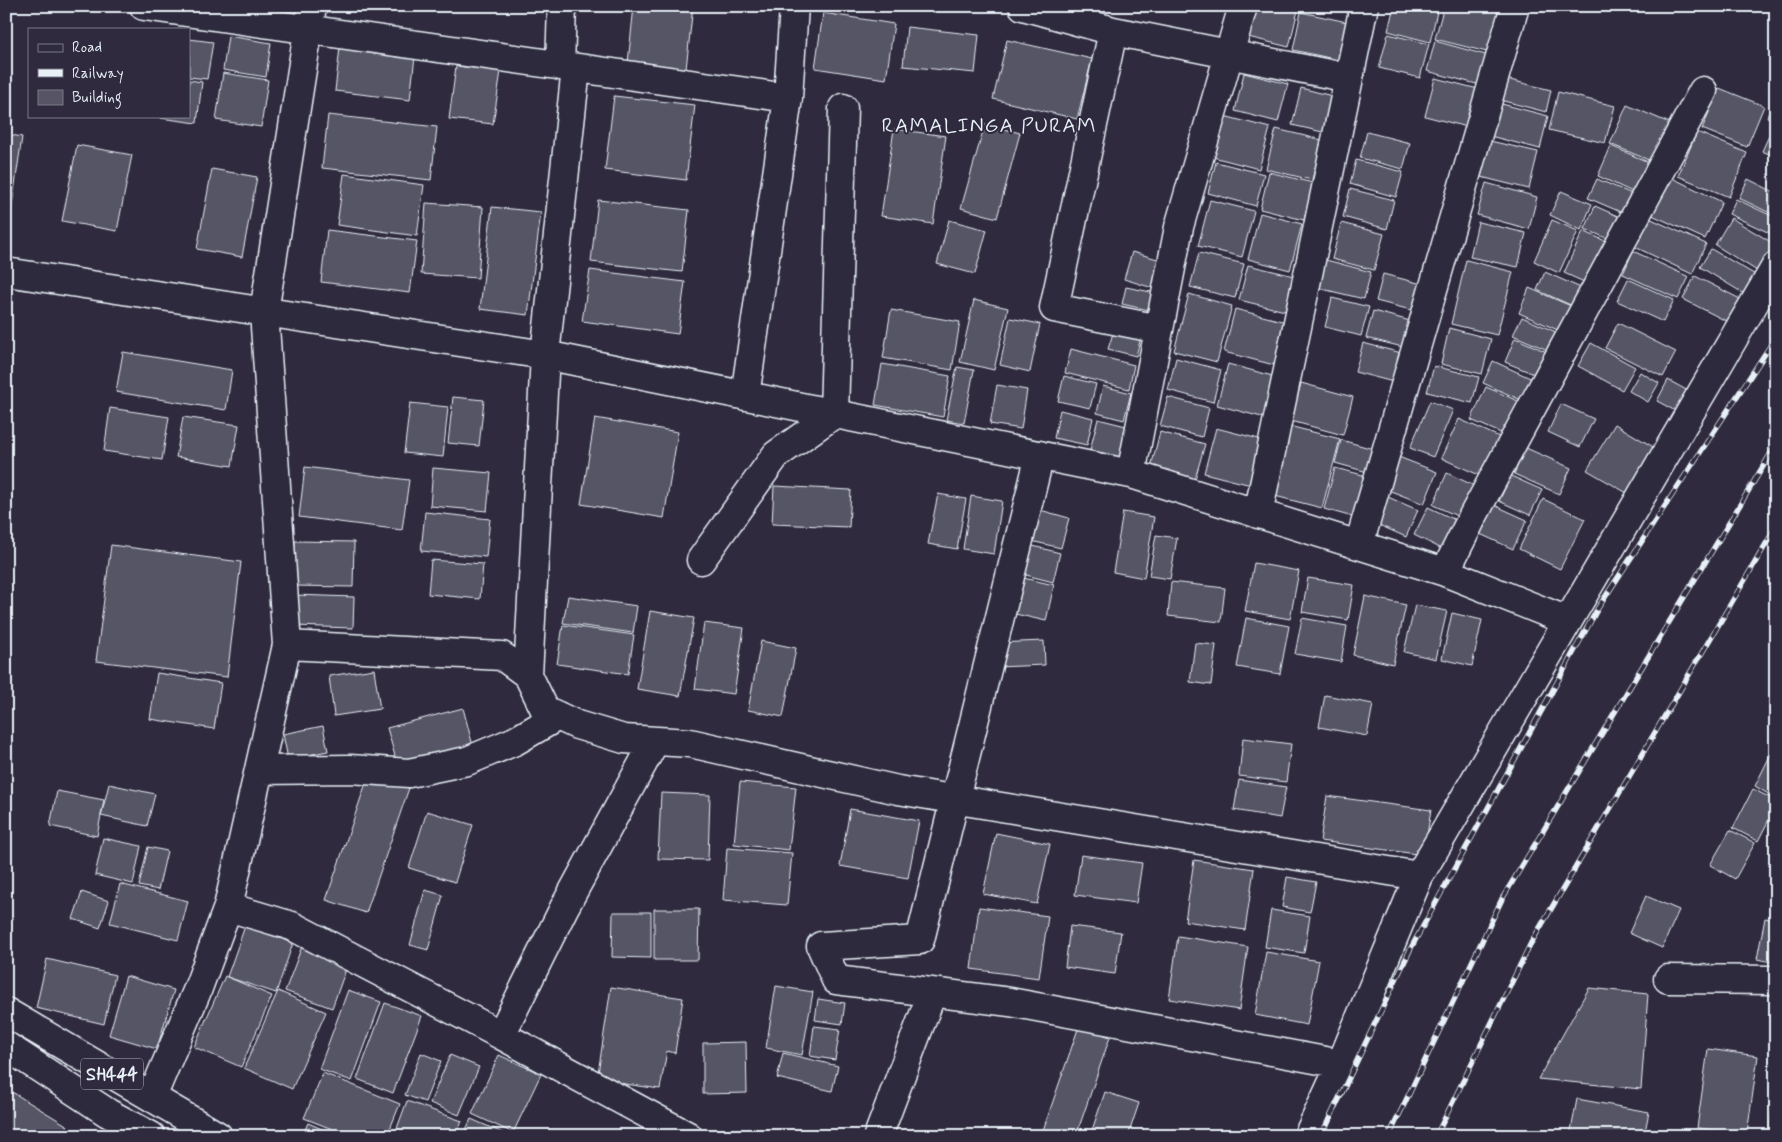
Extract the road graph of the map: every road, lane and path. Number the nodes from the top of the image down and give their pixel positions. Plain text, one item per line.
1 (144, 6) edge
2 (562, 6) edge
3 (794, 6) edge
4 (1023, 6) edge
5 (1244, 6) edge
6 (1364, 6) edge
7 (1515, 6) edge
8 (309, 18) edge
9 (1113, 31) junction
10 (1230, 55) junction
11 (568, 67) junction
12 (1348, 78) junction
13 (1703, 91) dead end
14 (788, 98) junction
15 (843, 108) dead end
16 (1776, 266) edge
17 (6, 272) edge
18 (264, 312) junction
19 (1159, 329) junction
20 (545, 355) junction
21 (745, 396) junction
22 (834, 414) junction
23 (1040, 456) junction
24 (1131, 474) junction
25 (1258, 514) junction
26 (1359, 545) junction
27 (701, 560) dead end
28 (1445, 572) junction
29 (1568, 621) junction
30 (287, 645) junction
31 (528, 675) junction
32 (558, 716) junction
33 (655, 740) junction
34 (260, 770) junction
35 (955, 800) junction
36 (1419, 876) junction
37 (228, 906) junction
38 (1668, 979) dead end
39 (1776, 980) edge
40 (932, 993) junction
41 (6, 1012) edge
42 (501, 1035) junction
43 (6, 1046) edge
44 (1341, 1064) junction
45 (152, 1097) junction
46 (150, 1136) edge
47 (218, 1136) edge
48 (688, 1136) edge
49 (878, 1136) edge
50 (1308, 1136) edge

1 - 8 street
2 - 11 street
3 - 14 street
4 - 9 street
5 - 10 street
6 - 12 street
7 - 26 street
8 - 11 street
8 - 18 street
9 - 10 street
9 - 19 street
10 - 12 street
10 - 19 street
11 - 14 street
11 - 20 street
12 - 25 street
13 - 28 street
14 - 21 street
15 - 22 street
16 - 29 street
17 - 18 street
18 - 20 street
18 - 30 street
19 - 24 street
20 - 21 street
20 - 31 street
21 - 22 street
22 - 23 street
22 - 27 street
23 - 24 street
23 - 35 street
24 - 25 street
25 - 26 street
26 - 28 street
28 - 29 street
29 - 36 street
30 - 31 street
30 - 34 street
31 - 32 street
32 - 33 street
32 - 34 street
33 - 35 street
33 - 42 street
34 - 37 street
35 - 36 street
35 - 40 street
36 - 44 street
37 - 42 street
37 - 45 street
38 - 39 street
40 - 44 street
40 - 49 street
41 - 45 street, SH444
42 - 48 street
43 - 46 street, SH444
44 - 50 street
45 - 47 street, SH444

